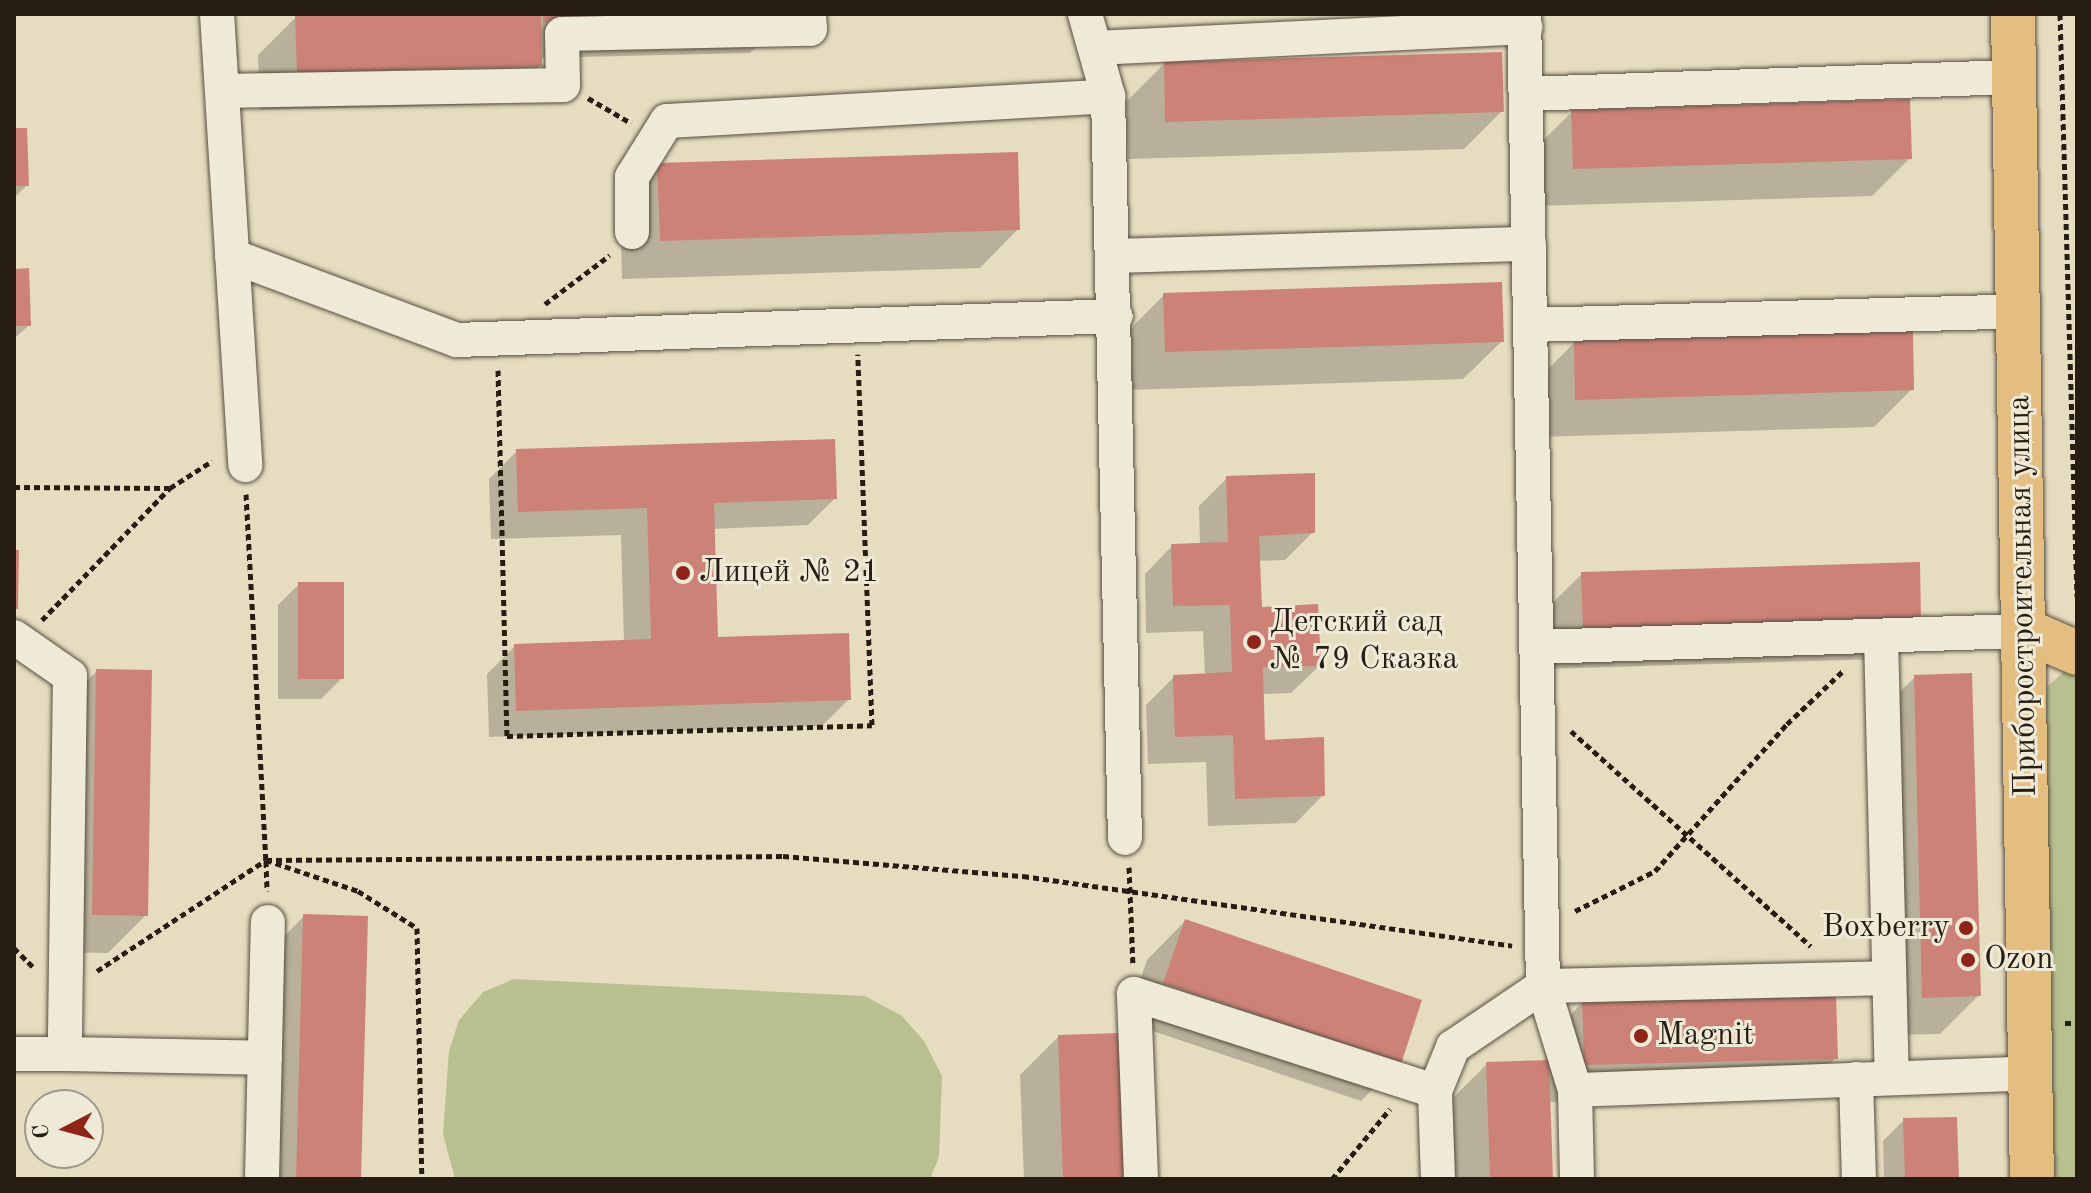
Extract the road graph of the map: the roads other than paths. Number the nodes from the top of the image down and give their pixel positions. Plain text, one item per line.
1 (217, 14) edge
2 (809, 14) edge
3 (1085, 14) edge
4 (2013, 14) edge
5 (1524, 20) edge
6 (1097, 48) junction
7 (2013, 77) junction
8 (222, 91) junction
9 (1526, 94) junction
10 (1108, 96) junction
11 (632, 232) road end
12 (1529, 244) junction
13 (232, 256) junction
14 (1114, 256) junction
15 (2017, 311) junction
16 (1116, 316) junction
17 (1530, 325) junction
18 (244, 453) road end
19 (2026, 631) junction
20 (1881, 636) junction
21 (18, 639) edge
22 (1537, 647) junction
23 (2077, 653) edge
24 (1125, 838) road end
25 (268, 922) dead end
26 (1888, 978) junction
27 (1543, 986) junction
28 (14, 1054) edge
29 (65, 1054) junction
30 (265, 1058) junction
31 (2031, 1073) junction
32 (1892, 1077) junction
33 (1856, 1079) junction
34 (1424, 1086) junction
35 (1575, 1090) junction
36 (262, 1179) edge
37 (1141, 1179) edge
38 (1438, 1179) edge
39 (1577, 1179) edge
40 (1859, 1179) edge
41 (2032, 1179) edge

1 - 8 lane
2 - 8 lane
3 - 6 lane
4 - 7 main road, Приборостроительная улица
5 - 6 lane
5 - 9 lane
6 - 10 lane
7 - 9 lane
7 - 15 main road, Приборостроительная улица
8 - 13 lane
9 - 12 lane
10 - 11 lane
10 - 14 lane
12 - 14 lane
12 - 17 lane
13 - 16 lane
13 - 18 lane
14 - 16 lane
15 - 17 lane
15 - 19 main road, Приборостроительная улица
16 - 24 lane
17 - 22 lane
19 - 20 lane
19 - 23 main road
19 - 31 main road, Приборостроительная улица
20 - 22 lane
20 - 26 lane
21 - 29 lane
22 - 27 lane
25 - 30 lane
26 - 27 lane
26 - 32 lane
27 - 34 lane
27 - 35 lane
28 - 29 lane
29 - 30 lane
30 - 36 lane
31 - 32 lane
31 - 41 main road, Приборостроительная улица
32 - 33 lane
33 - 35 lane
33 - 40 lane
34 - 37 lane
34 - 38 lane
35 - 39 lane

